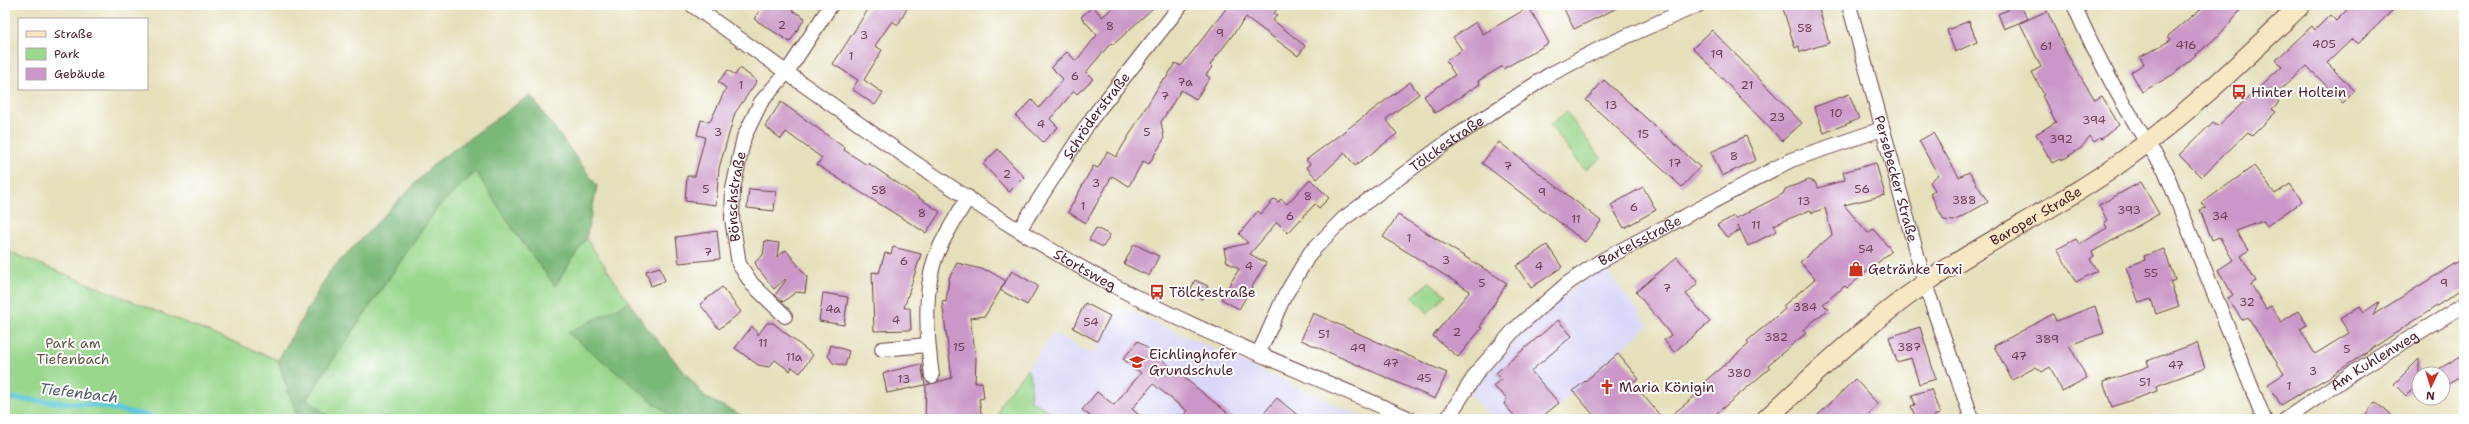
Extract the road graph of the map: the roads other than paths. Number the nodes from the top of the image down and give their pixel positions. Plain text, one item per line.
1 (692, 5) edge
2 (831, 5) edge
3 (1181, 5) edge
4 (1698, 5) edge
5 (1849, 5) edge
6 (2074, 5) edge
7 (2301, 5) edge
8 (787, 72) junction
9 (1882, 129) junction
10 (2147, 143) junction
11 (968, 197) junction
12 (1019, 230) junction
13 (1924, 284) junction
14 (2464, 305) edge
15 (785, 316) dead end
16 (927, 345) junction
17 (882, 349) dead end
18 (1259, 353) junction
19 (932, 376) dead end
20 (1410, 419) edge
21 (1447, 419) edge
22 (1766, 419) edge
23 (1972, 419) edge
24 (2264, 419) edge
25 (2286, 419) edge

1 - 8 street, Stortsweg
2 - 8 street, Bönschstraße
3 - 12 street, Schröderstraße
4 - 18 street, Tölckestraße
5 - 9 street, Persebecker Straße
6 - 10 street
7 - 10 main road, Baroper Straße
8 - 11 street, Stortsweg
8 - 15 street, Bönschstraße
9 - 13 street, Persebecker Straße
9 - 21 street, Bartelsstraße
10 - 13 main road, Baroper Straße
10 - 24 street
11 - 12 street, Stortsweg
11 - 16 street
12 - 18 street, Stortsweg
13 - 22 main road, Baroper Straße
13 - 23 street, Persebecker Straße
14 - 25 street, Am Kuhlenweg
16 - 17 street
16 - 19 street
18 - 20 street, Stortsweg

